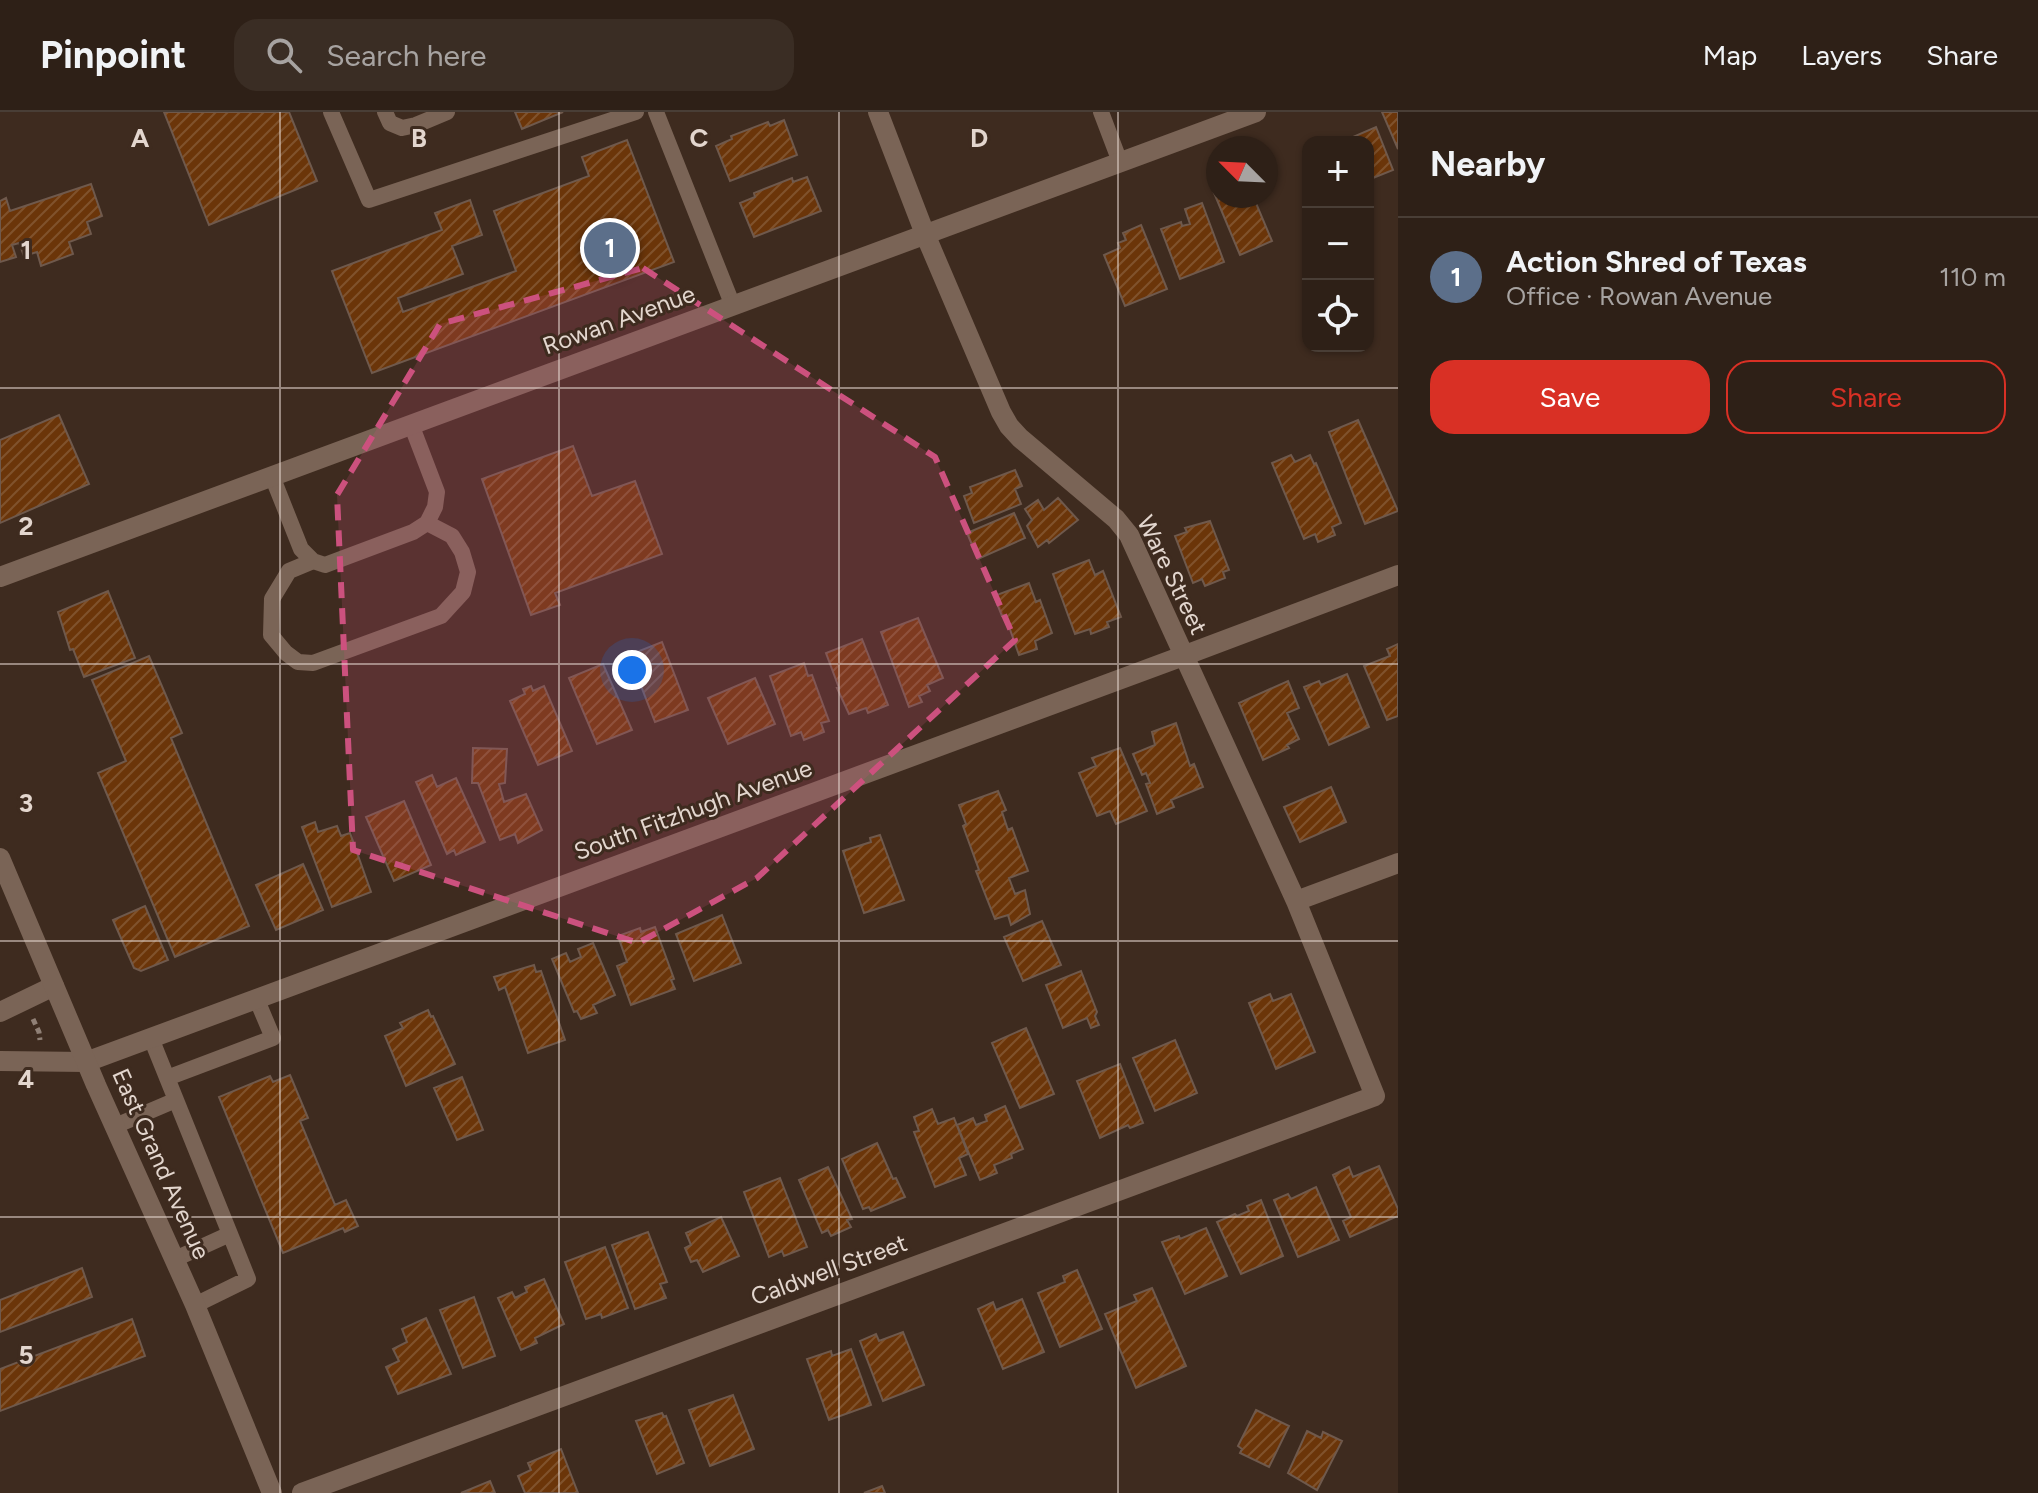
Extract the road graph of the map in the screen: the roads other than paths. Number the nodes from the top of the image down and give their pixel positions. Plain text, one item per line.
1 (331, 112) edge
2 (385, 112) edge
3 (447, 112) edge
4 (636, 112) edge
5 (656, 112) edge
6 (878, 112) edge
7 (1101, 112) edge
8 (1256, 112) edge
9 (1120, 162) junction
10 (925, 234) junction
11 (733, 306) junction
12 (411, 424) junction
13 (272, 476) junction
14 (427, 523) junction
15 (313, 561) junction
16 (1398, 575) edge
17 (0, 577) edge
18 (1183, 656) junction
19 (0, 858) edge
20 (1398, 863) edge
21 (1296, 901) junction
22 (54, 986) junction
23 (257, 1000) junction
24 (0, 1012) edge
25 (151, 1038) junction
26 (0, 1061) edge
27 (86, 1062) junction
28 (167, 1078) junction
29 (1375, 1096) joint
30 (176, 1100) junction
31 (115, 1126) junction
32 (230, 1234) junction
33 (175, 1259) junction
34 (195, 1305) junction
35 (272, 1493) edge
36 (302, 1493) edge

1 - 4 lane
2 - 3 lane
5 - 11 lane
6 - 10 street, Ware Street
7 - 9 lane
8 - 9 street, Rowan Avenue
9 - 10 street, Rowan Avenue
10 - 11 street, Rowan Avenue
10 - 18 street, Ware Street
11 - 12 street, Rowan Avenue
12 - 13 street, Rowan Avenue
12 - 14 lane
13 - 15 lane
13 - 17 street, Rowan Avenue
14 - 15 lane
14 - 15 lane
16 - 18 street, South Fitzhugh Avenue
18 - 21 street, Ware Street
18 - 23 street, South Fitzhugh Avenue
19 - 22 street, East Grand Avenue
20 - 21 street
21 - 29 street, Ware Street
22 - 24 street
22 - 27 street, East Grand Avenue
23 - 25 street, South Fitzhugh Avenue
23 - 28 lane
25 - 27 street, South Fitzhugh Avenue
25 - 28 lane
26 - 27 street, South Fitzhugh Avenue
27 - 31 street, East Grand Avenue
28 - 30 lane
29 - 36 street, Caldwell Street
30 - 31 lane
30 - 32 lane
31 - 33 street, East Grand Avenue
32 - 33 lane
32 - 34 lane
33 - 34 street, East Grand Avenue
34 - 35 street, East Grand Avenue

